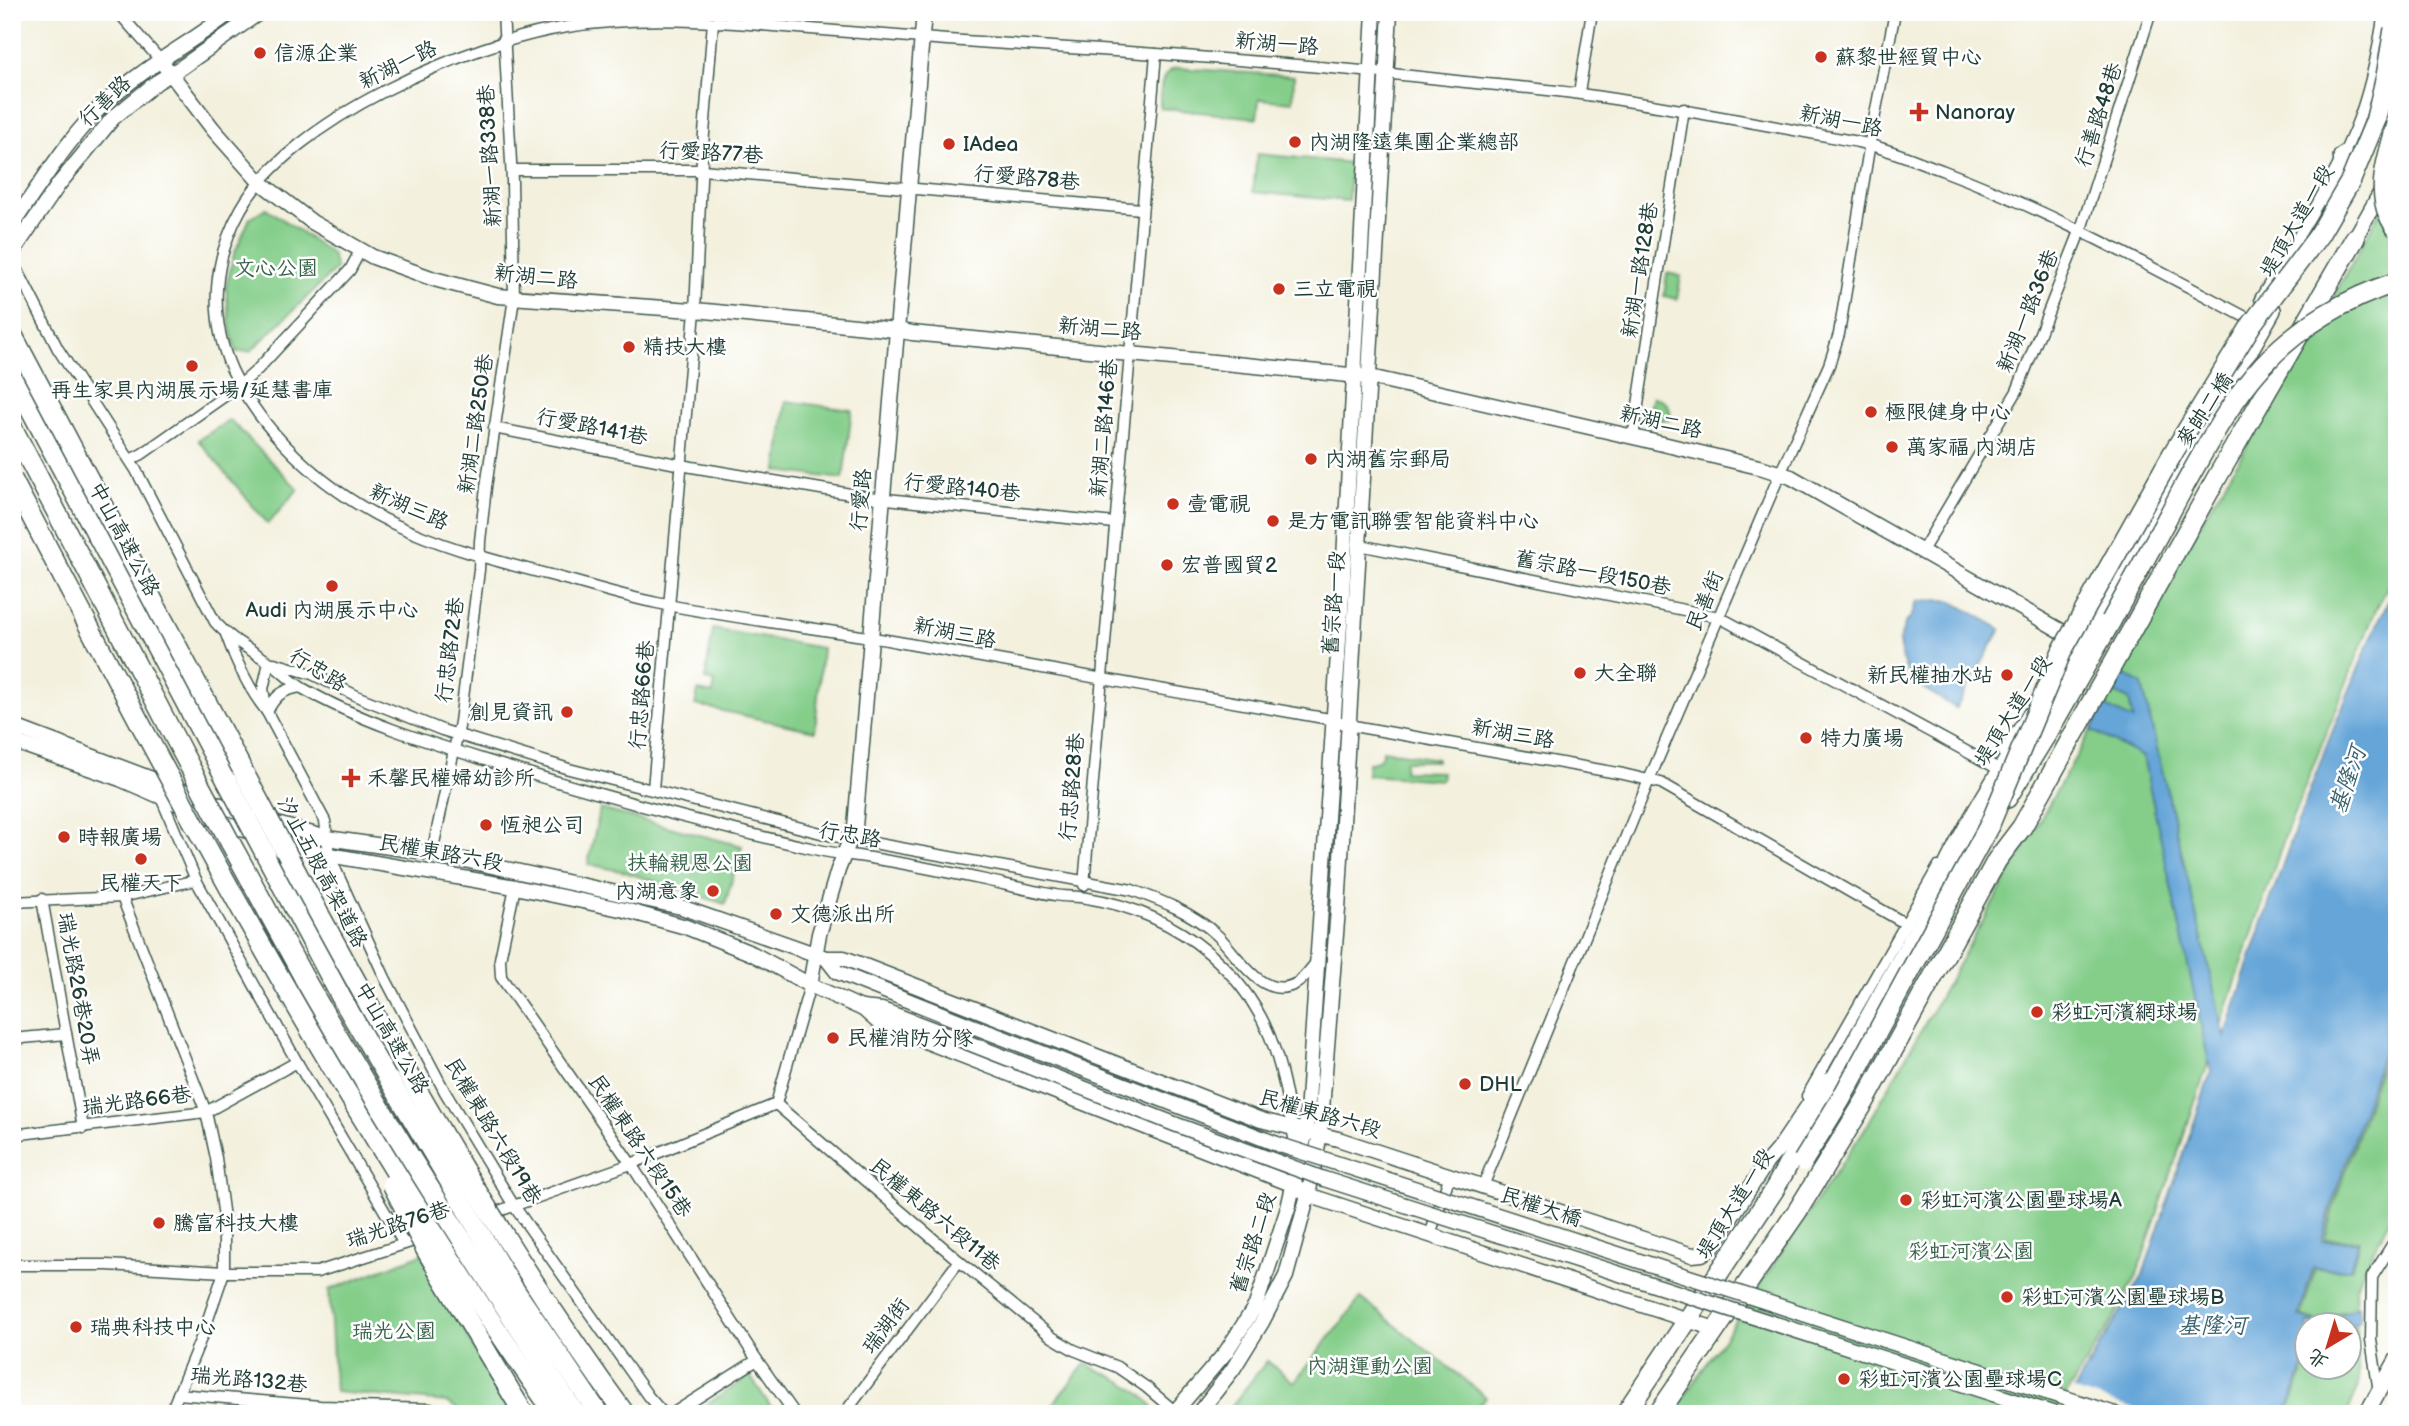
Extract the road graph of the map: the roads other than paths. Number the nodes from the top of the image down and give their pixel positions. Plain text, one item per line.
1 (118, 12) edge
2 (231, 12) edge
3 (260, 12) edge
4 (503, 12) edge
5 (924, 12) edge
6 (1374, 12) edge
7 (1390, 12) edge
8 (1592, 12) edge
9 (1895, 12) edge
10 (2151, 12) edge
11 (2384, 12) edge
12 (2394, 12) edge
13 (713, 22) junction
14 (922, 38) junction
15 (505, 41) junction
16 (2379, 48) junction
17 (1156, 54) junction
18 (160, 61) junction
19 (2397, 70) edge
20 (1371, 71) junction
21 (1386, 73) junction
22 (170, 74) junction
23 (1579, 93) junction
24 (1684, 110) junction
25 (2372, 124) junction
26 (2397, 125) edge
27 (1870, 144) junction
28 (2343, 157) junction
29 (2397, 157) edge
30 (512, 170) junction
31 (702, 170) junction
32 (260, 182) junction
33 (908, 186) junction
34 (1142, 209) junction
35 (2326, 219) junction
36 (12, 225) edge
37 (2081, 229) junction
38 (2397, 229) edge
39 (2355, 239) joint
40 (360, 251) junction
41 (12, 253) edge
42 (12, 259) edge
43 (2397, 282) edge
44 (2397, 295) edge
45 (513, 298) junction
46 (695, 311) junction
47 (2249, 320) junction
48 (897, 330) junction
49 (12, 334) edge
50 (1129, 353) junction
51 (12, 374) edge
52 (1363, 376) junction
53 (239, 386) junction
54 (12, 427) edge
55 (494, 428) junction
56 (1633, 437) junction
57 (130, 460) junction
58 (681, 465) junction
59 (1780, 473) junction
60 (12, 479) edge
61 (883, 499) junction
62 (1114, 523) junction
63 (1359, 545) junction
64 (1922, 551) junction
65 (479, 555) junction
66 (670, 605) junction
67 (1719, 617) junction
68 (2116, 624) junction
69 (226, 634) junction
70 (2070, 636) junction
71 (871, 639) junction
72 (269, 662) junction
73 (1101, 680) junction
74 (300, 687) junction
75 (267, 712) junction
76 (1341, 722) junction
77 (12, 726) edge
78 (457, 735) junction
79 (12, 741) edge
80 (453, 750) junction
81 (1995, 767) junction
82 (1649, 780) junction
83 (653, 789) junction
84 (160, 795) junction
85 (327, 838) junction
86 (852, 839) junction
87 (432, 853) junction
88 (846, 854) junction
89 (329, 855) junction
90 (1997, 860) junction
91 (196, 880) junction
92 (1084, 881) junction
93 (515, 887) junction
94 (122, 897) junction
95 (1083, 897) junction
96 (42, 899) junction
97 (12, 902) edge
98 (1930, 909) junction
99 (1906, 924) junction
100 (821, 955) junction
101 (1319, 959) junction
102 (810, 985) junction
103 (861, 1007) junction
104 (962, 1021) joint
105 (66, 1034) junction
106 (956, 1038) joint
107 (12, 1039) edge
108 (297, 1062) junction
109 (1838, 1072) junction
110 (350, 1098) junction
111 (776, 1104) junction
112 (1233, 1110) junction
113 (206, 1112) junction
114 (83, 1128) junction
115 (1299, 1128) junction
116 (1320, 1134) junction
117 (12, 1135) edge
118 (1217, 1154) junction
119 (1767, 1162) junction
120 (1807, 1163) junction
121 (631, 1164) junction
122 (1450, 1175) junction
123 (1294, 1185) junction
124 (1483, 1186) junction
125 (1774, 1190) junction
126 (1308, 1195) junction
127 (514, 1206) junction
128 (1430, 1235) junction
129 (2397, 1237) edge
130 (404, 1244) junction
131 (1771, 1248) junction
132 (959, 1261) junction
133 (12, 1265) edge
134 (224, 1272) junction
135 (1688, 1319) junction
136 (1715, 1329) junction
137 (757, 1360) junction
138 (2397, 1360) edge
139 (2379, 1392) junction
140 (178, 1394) junction
141 (2397, 1407) edge
142 (320, 1410) edge
143 (1175, 1413) edge
144 (170, 1414) edge
145 (443, 1414) edge
146 (524, 1414) edge
147 (555, 1414) edge
148 (576, 1414) edge
149 (598, 1414) edge
150 (625, 1414) edge
151 (672, 1414) edge
152 (795, 1414) edge
153 (844, 1414) edge
154 (1198, 1414) edge
155 (1625, 1414) edge
156 (1658, 1414) edge
157 (2055, 1414) edge
158 (2115, 1414) edge
159 (2366, 1414) edge
160 (2393, 1414) edge

1 - 18 street
2 - 18 main road, 行善路
3 - 22 main road, 行善路
4 - 15 street, 新湖一路338巷
5 - 14 main road, 行愛路
6 - 20 main road, 舊宗路一段
7 - 21 main road, 舊宗路一段
8 - 23 street
9 - 27 street, 民善街
10 - 37 street, 行善路48巷
11 - 16 street, 堤頂大道一段
12 - 25 main road, 堤頂大道一段
12 - 120 highway, bridge
13 - 14 street, 新湖一路
13 - 15 street, 新湖一路
13 - 31 street, 行忠路66巷
14 - 17 street, 新湖一路
14 - 33 main road, 行愛路
15 - 30 street, 新湖一路338巷
15 - 32 street, 新湖一路
16 - 25 main road
16 - 28 street, 堤頂大道一段
17 - 20 street, 新湖一路
17 - 34 street, 新湖二路146巷
18 - 22 main road, 新湖二路
18 - 36 main road, 行善路
19 - 120 highway
20 - 21 street, 新湖一路
20 - 52 main road, 舊宗路一段
21 - 23 street, 新湖一路
21 - 52 main road, 舊宗路一段
22 - 32 main road, 新湖二路
22 - 41 main road, 行善路
23 - 24 street, 新湖一路
24 - 27 street, 新湖一路
24 - 56 street, 新湖一路128巷
25 - 26 main road
25 - 35 main road, 堤頂大道一段
26 - 38 highway, bridge
27 - 37 street, 新湖一路
27 - 59 street, 民善街
28 - 35 highway
28 - 47 street, 堤頂大道一段
29 - 39 main road
30 - 31 street, 行愛路77巷
30 - 45 street, 新湖一路338巷
31 - 33 street, 行愛路77巷
31 - 46 street, 行忠路66巷
32 - 40 main road, 新湖二路
32 - 53 street, 新湖三路
33 - 34 street, 行愛路78巷
33 - 48 main road, 行愛路
34 - 50 street, 新湖二路146巷
35 - 98 highway, 堤頂大道一段
37 - 47 street, 新湖一路
37 - 64 street, 新湖一路36巷
39 - 90 highway
40 - 45 main road, 新湖二路
40 - 53 street
42 - 57 street, 行忠路
43 - 68 highway, 麥帥二橋, bridge
44 - 68 highway, 麥帥二橋
45 - 46 main road, 新湖二路
45 - 55 street, 新湖二路250巷
46 - 48 main road, 新湖二路
46 - 58 street, 行忠路66巷
47 - 70 street, 堤頂大道一段
48 - 50 main road, 新湖二路
48 - 61 main road, 行愛路
49 - 150 highway, 汐止五股高架道路, bridge
50 - 52 main road, 新湖二路
50 - 62 street, 新湖二路146巷
51 - 149 highway, 中山高速公路, bridge
52 - 56 main road, 新湖二路
52 - 63 main road, 舊宗路一段
52 - 76 main road, 舊宗路一段
53 - 57 street
53 - 65 street, 新湖三路
54 - 148 highway, bridge
55 - 58 street, 行愛路141巷
55 - 65 street, 新湖二路250巷
56 - 59 main road, 新湖二路
57 - 69 street, 行忠路
58 - 61 street, 行愛路140巷
58 - 66 street, 行忠路66巷
59 - 64 main road, 新湖二路
59 - 67 street, 民善街
60 - 110 highway, bridge
61 - 62 street, 行愛路140巷
61 - 71 main road, 行愛路
62 - 73 street, 新湖二路146巷
63 - 67 street, 舊宗路一段150巷
63 - 76 main road, 舊宗路一段
64 - 70 main road, 新湖二路
65 - 66 street, 新湖三路
65 - 78 street, 行忠路72巷
66 - 71 street, 新湖三路
66 - 83 street, 行忠路66巷
67 - 81 street, 舊宗路一段150巷
67 - 82 street, 民善街
68 - 90 highway
68 - 98 highway
69 - 72 street, 行忠路
69 - 75 street, 民權東路六段19巷
70 - 81 street, 堤頂大道一段
71 - 73 street, 新湖三路
71 - 86 main road, 行愛路
72 - 74 street, 行忠路
72 - 75 street
72 - 78 street, 行忠路
73 - 76 street, 新湖三路
73 - 92 street, 行忠路28巷
74 - 75 street
74 - 80 street, 行忠路
75 - 85 street, 民權東路六段19巷
76 - 82 street, 新湖三路
76 - 101 main road, 舊宗路一段
76 - 116 main road, 舊宗路一段
77 - 85 main road, 民權東路六段
78 - 80 street, 行忠路72巷
78 - 83 street, 行忠路
79 - 84 main road, 民權東路六段
80 - 87 street, 行忠路72巷
80 - 88 street, 行忠路
81 - 99 street, 堤頂大道一段
82 - 99 street, 新湖三路
82 - 124 street, 民善街
83 - 86 street, 行忠路
84 - 89 main road, 民權東路六段
84 - 91 street
85 - 87 main road, 民權東路六段
85 - 89 street, 民權東路六段19巷
86 - 88 main road, 行愛路
86 - 92 street, 行忠路
87 - 100 main road, 民權東路六段
88 - 95 street, 行忠路
88 - 100 main road, 行愛路
89 - 93 main road, 民權東路六段
89 - 127 street, 民權東路六段19巷
90 - 131 highway
91 - 94 street
91 - 108 street
92 - 95 street, 行忠路28巷
92 - 101 street, 行忠路
93 - 102 main road, 民權東路六段
93 - 121 street, 民權東路六段15巷
94 - 96 street
94 - 113 street
95 - 115 street, 行忠路
96 - 97 street
96 - 105 street, 瑞光路26巷20弄
98 - 109 highway, 堤頂大道一段
99 - 119 street, 堤頂大道一段
100 - 102 main road, 行愛路
100 - 104 main road, 民權東路六段
100 - 112 main road, 民權東路六段
101 - 115 main road, 舊宗路一段
102 - 103 main road, 民權東路六段
102 - 111 street
103 - 106 main road, 民權東路六段
103 - 118 main road, 民權東路六段
104 - 158 main road, 民權大橋, bridge
105 - 107 street
105 - 114 street, 瑞光路26巷20弄
106 - 157 main road, 民權大橋, bridge
108 - 113 street, 瑞光路66巷
108 - 130 street
109 - 119 main road, 民權東路六段
109 - 125 highway, 堤頂大道一段
110 - 146 highway, bridge
110 - 147 highway, bridge
111 - 121 street, 瑞光路76巷
111 - 132 street, 民權東路六段11巷
112 - 115 main road, 民權東路六段
112 - 118 street
113 - 114 street, 瑞光路66巷
113 - 134 street
114 - 117 street, 瑞光路66巷
115 - 116 main road, 民權東路六段
115 - 123 main road, 舊宗路一段
116 - 122 main road, 民權東路六段
116 - 126 main road, 舊宗路一段
118 - 123 main road, 民權東路六段
119 - 124 main road, 民權東路六段
120 - 125 highway
120 - 131 highway
121 - 127 street, 瑞光路76巷
121 - 137 street, 民權東路六段15巷
122 - 124 main road, 民權東路六段
122 - 128 street
123 - 126 main road, 民權東路六段
123 - 143 main road, 舊宗路二段
125 - 135 highway, 堤頂大道一段
126 - 128 main road, 民權東路六段
126 - 154 main road, 舊宗路二段
127 - 130 street, 瑞光路76巷
127 - 151 street, 民權東路六段19巷
128 - 135 main road, 民權東路六段
129 - 139 street
130 - 134 street, 瑞光路76巷
131 - 136 highway
132 - 143 street, 民權東路六段11巷
132 - 153 street, 瑞湖街
133 - 134 street, 瑞光路76巷
134 - 140 street
135 - 136 main road, 民權東路六段
135 - 155 highway, 堤頂大道一段
136 - 156 highway
137 - 151 street, 民權東路六段19巷
137 - 152 street, 民權東路六段15巷
138 - 139 main road
139 - 159 main road
140 - 142 street, 瑞光路132巷
140 - 144 street
141 - 160 main road
142 - 145 street, 瑞光路132巷

